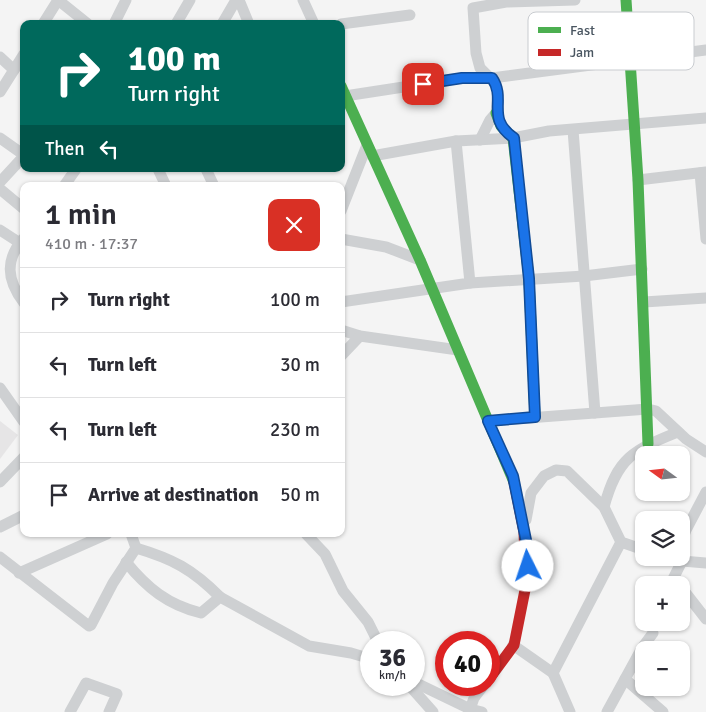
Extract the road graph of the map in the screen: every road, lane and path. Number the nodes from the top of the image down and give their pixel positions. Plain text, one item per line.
1 (58, 0) edge
2 (126, 0) edge
3 (190, 0) edge
4 (237, 0) edge
5 (303, 0) edge
6 (571, 0) edge
7 (410, 15) dead end
8 (46, 20) edge
9 (83, 20) edge
10 (116, 20) edge
11 (178, 20) edge
12 (224, 20) edge
13 (247, 20) edge
14 (312, 20) edge
15 (345, 23) edge
16 (0, 57) edge
17 (20, 63) edge
18 (550, 70) edge
19 (631, 70) edge
20 (492, 78) junction
21 (345, 91) edge
22 (0, 92) edge
23 (345, 96) edge
24 (496, 113) junction
25 (706, 118) edge
26 (633, 123) junction
27 (573, 130) junction
28 (0, 138) edge
29 (514, 138) junction
30 (480, 140) junction
31 (456, 141) junction
32 (369, 150) junction
33 (20, 153) edge
34 (20, 160) edge
35 (703, 173) edge
36 (638, 180) junction
37 (0, 182) edge
38 (0, 189) edge
39 (345, 202) edge
40 (20, 205) edge
41 (0, 230) edge
42 (706, 238) edge
43 (20, 240) edge
44 (345, 240) edge
45 (20, 245) edge
46 (420, 260) junction
47 (642, 269) junction
48 (584, 276) junction
49 (529, 279) junction
50 (470, 283) junction
51 (431, 290) junction
52 (20, 298) edge
53 (706, 298) edge
54 (345, 301) edge
55 (644, 302) junction
56 (345, 331) edge
57 (360, 336) junction
58 (458, 350) junction
59 (345, 352) edge
60 (0, 388) edge
61 (648, 409) junction
62 (595, 413) junction
63 (20, 416) edge
64 (535, 417) junction
65 (488, 421) junction
66 (678, 432) junction
67 (648, 444) junction
68 (706, 452) edge
69 (20, 461) edge
70 (0, 482) edge
71 (706, 492) edge
72 (604, 507) junction
73 (20, 517) edge
74 (690, 522) edge
75 (0, 527) edge
76 (524, 529) junction
77 (100, 537) edge
78 (132, 537) edge
79 (309, 537) edge
80 (621, 542) junction
81 (635, 547) edge
82 (136, 548) junction
83 (0, 558) edge
84 (126, 562) junction
85 (690, 562) edge
86 (706, 563) edge
87 (19, 573) junction
88 (220, 597) junction
89 (690, 600) edge
90 (706, 619) edge
91 (372, 631) edge
92 (653, 633) dead end
93 (514, 645) junction
94 (360, 656) edge
95 (500, 664) edge
96 (553, 674) junction
97 (625, 679) junction
98 (425, 688) edge
99 (419, 696) edge
100 (476, 696) edge
101 (469, 711) edge
102 (70, 712) edge
103 (109, 712) edge
104 (433, 712) edge
105 (482, 712) edge
106 (570, 712) edge
107 (607, 712) edge
108 (663, 712) edge

1 - 8 street
1 - 9 street
2 - 10 street
3 - 11 street
4 - 12 street
4 - 13 street
5 - 14 street
6 - 20 street
7 - 15 street
16 - 17 street
17 - 22 street
18 - 20 street
19 - 26 street
20 - 21 street
20 - 24 street
23 - 32 street
24 - 29 street
24 - 30 street
25 - 26 street
26 - 27 street
26 - 36 street
27 - 29 street
27 - 48 street
28 - 33 street
29 - 30 street
29 - 49 street
30 - 31 street
31 - 32 street
31 - 50 street
32 - 39 street
32 - 46 street
34 - 37 street
35 - 36 street
35 - 42 street
36 - 47 street
38 - 40 street
41 - 43 street
44 - 46 street
45 - 52 street
46 - 51 street
47 - 48 street
47 - 55 street
48 - 49 street
48 - 62 street
49 - 50 street
49 - 64 street
50 - 51 street
51 - 54 street
51 - 58 street
53 - 55 street
55 - 61 street
56 - 57 street
57 - 58 street
57 - 59 street
58 - 65 street
60 - 63 street
61 - 62 street
61 - 66 street
61 - 67 street
62 - 64 street
64 - 65 street
65 - 76 street
66 - 67 street
66 - 68 street
67 - 72 street
69 - 70 street
71 - 74 street
72 - 76 street
72 - 80 street
73 - 75 street
76 - 93 street
77 - 87 street
78 - 82 street
79 - 91 street
80 - 81 street
80 - 96 street
82 - 84 street
82 - 88 street
83 - 87 street
84 - 87 street
84 - 88 street
85 - 86 street
88 - 94 street
89 - 90 street
92 - 97 street
93 - 95 street
93 - 96 street
96 - 106 street
97 - 107 street
97 - 108 street
98 - 101 street
99 - 104 street
100 - 101 street
101 - 105 street
102 - 103 street

